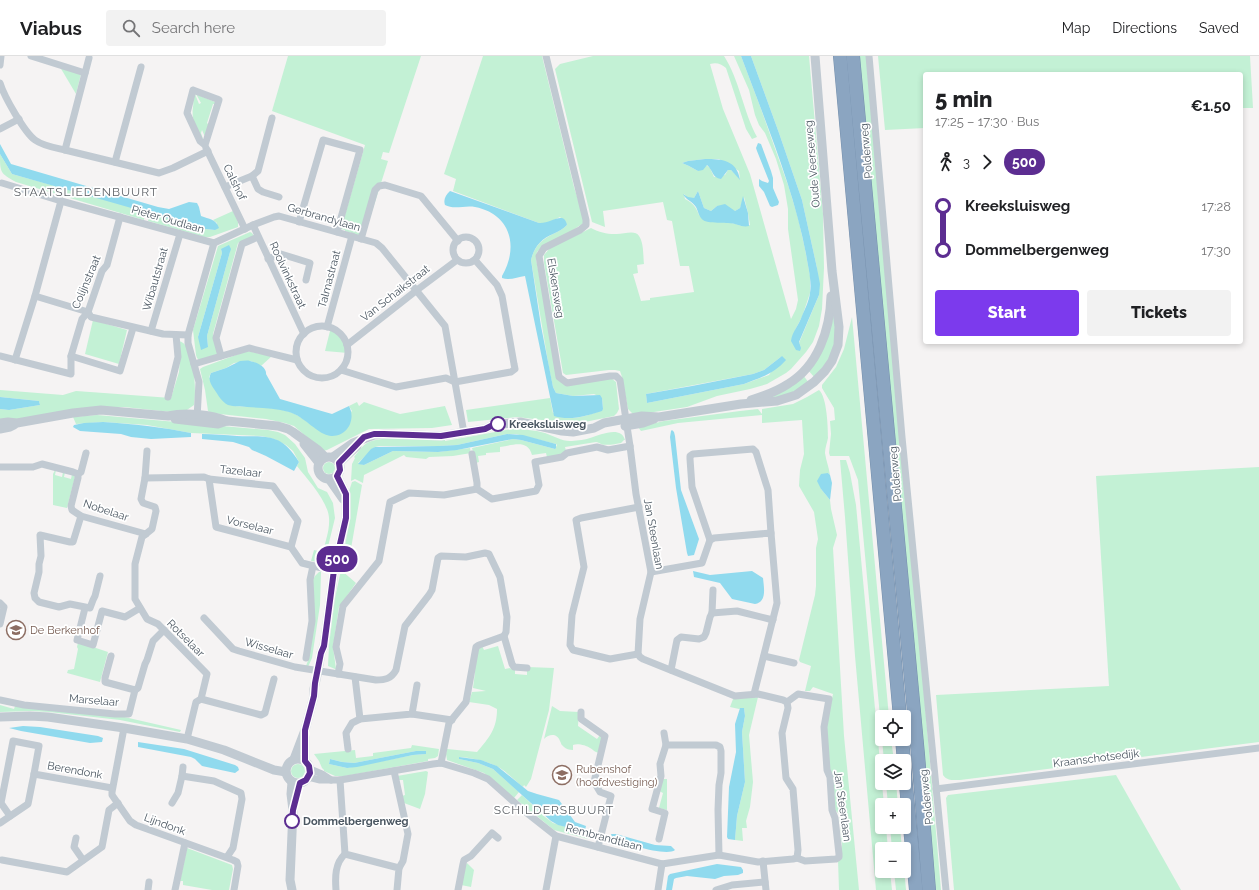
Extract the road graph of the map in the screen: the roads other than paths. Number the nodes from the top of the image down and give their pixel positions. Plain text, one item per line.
1 (1, 56) edge
2 (31, 56) edge
3 (546, 56) edge
4 (815, 56) edge
5 (840, 56) edge
6 (853, 56) edge
7 (869, 56) edge
8 (89, 58) dead end
9 (0, 65) edge
10 (141, 67) dead end
11 (85, 73) junction
12 (0, 83) edge
13 (19, 118) junction
14 (272, 118) dead end
15 (0, 129) edge
16 (207, 148) junction
17 (65, 150) junction
18 (115, 162) junction
19 (252, 176) junction
20 (0, 184) edge
21 (225, 187) junction
22 (279, 197) dead end
23 (61, 201) junction
24 (120, 217) junction
25 (299, 222) junction
26 (253, 225) junction
27 (245, 229) junction
28 (337, 232) junction
29 (180, 234) junction
30 (352, 236) junction
31 (258, 237) junction
32 (361, 239) junction
33 (458, 240) junction
34 (214, 243) junction
35 (268, 259) junction
36 (458, 260) junction
37 (475, 260) junction
38 (832, 271) junction
39 (306, 280) dead end
40 (416, 290) junction
41 (35, 296) junction
42 (88, 312) junction
43 (327, 327) junction
44 (133, 328) junction
45 (151, 331) junction
46 (304, 334) junction
47 (176, 335) junction
48 (188, 335) junction
49 (347, 345) junction
50 (0, 356) edge
51 (71, 356) junction
52 (222, 356) junction
53 (15, 360) junction
54 (297, 360) junction
55 (194, 364) junction
56 (341, 370) junction
57 (455, 382) junction
58 (168, 397) dead end
59 (741, 404) junction
60 (197, 418) junction
61 (627, 422) junction
62 (0, 423) edge
63 (17, 423) junction
64 (0, 430) edge
65 (464, 430) junction
66 (630, 446) junction
67 (147, 451) dead end
68 (86, 452) dead end
69 (472, 454) dead end
70 (329, 460) junction
71 (0, 467) edge
72 (78, 474) junction
73 (333, 477) junction
74 (145, 478) junction
75 (209, 479) junction
76 (477, 489) junction
77 (639, 506) junction
78 (81, 516) junction
79 (771, 533) junction
80 (146, 534) junction
81 (710, 540) junction
82 (291, 546) junction
83 (313, 566) junction
84 (334, 570) junction
85 (651, 572) junction
86 (100, 576) dead end
87 (713, 590) dead end
88 (0, 603) edge
89 (88, 608) junction
90 (140, 608) junction
91 (102, 611) junction
92 (712, 613) junction
93 (204, 618) dead end
94 (773, 620) junction
95 (0, 624) edge
96 (164, 630) junction
97 (504, 636) junction
98 (638, 654) junction
99 (111, 656) dead end
100 (764, 656) junction
101 (306, 658) dead end
102 (794, 663) dead end
103 (527, 668) dead end
104 (671, 670) junction
105 (320, 671) junction
106 (338, 674) junction
107 (355, 676) junction
108 (274, 679) dead end
109 (417, 686) dead end
110 (137, 689) junction
111 (754, 694) junction
112 (200, 699) junction
113 (0, 700) edge
114 (787, 702) junction
115 (899, 710) edge
116 (581, 712) dead end
117 (412, 714) junction
118 (0, 717) edge
119 (360, 719) junction
120 (452, 720) junction
121 (124, 728) junction
122 (305, 730) junction
123 (664, 733) dead end
124 (187, 739) junction
125 (666, 745) junction
126 (1259, 748) edge
127 (348, 749) dead end
128 (441, 764) junction
129 (289, 766) junction
130 (183, 767) dead end
131 (307, 769) junction
132 (394, 771) junction
133 (34, 774) junction
134 (182, 776) junction
135 (340, 780) junction
136 (296, 782) junction
137 (112, 788) junction
138 (936, 789) junction
139 (907, 790) edge
140 (118, 803) junction
141 (172, 803) dead end
142 (10, 816) junction
143 (0, 823) edge
144 (556, 836) junction
145 (76, 838) dead end
146 (498, 838) dead end
147 (659, 839) dead end
148 (185, 843) junction
149 (598, 847) junction
150 (345, 854) junction
151 (719, 855) junction
152 (227, 858) junction
153 (797, 858) junction
154 (2, 860) dead end
155 (83, 860) junction
156 (763, 862) junction
157 (662, 864) junction
158 (399, 868) junction
159 (290, 880) junction
160 (149, 882) dead end
161 (765, 882) junction
162 (148, 890) edge
163 (175, 890) edge
164 (234, 890) edge
165 (287, 890) edge
166 (292, 890) edge
167 (336, 890) edge
168 (396, 890) edge
169 (458, 890) edge
170 (546, 890) edge
171 (658, 890) edge
172 (716, 890) edge
173 (766, 890) edge
174 (916, 890) edge
175 (929, 890) edge
176 (946, 890) edge

1 - 9 street
2 - 11 street
3 - 61 street, Elskensweg
4 - 38 street, Oude Veerseweg
5 - 115 highway
6 - 175 highway
7 - 138 street, Polderweg
8 - 11 street
10 - 18 street
11 - 17 street
12 - 13 street
13 - 15 street
13 - 17 street
14 - 19 street
16 - 16 street, Calshof
16 - 18 street
16 - 21 street, Calshof
17 - 18 street
19 - 21 street
19 - 22 street
20 - 23 street, Pieter Oudlaan
21 - 27 street, Calshof
23 - 24 street, Pieter Oudlaan
23 - 41 street
24 - 29 street, Pieter Oudlaan
24 - 42 street, Colijnstraat
25 - 26 street, Gerbrandylaan
25 - 28 street, Gerbrandylaan
25 - 28 street
26 - 27 street, Gerbrandylaan
26 - 31 street, Roolvinkstraat
27 - 34 street, Gerbrandylaan
28 - 30 street, Gerbrandylaan
29 - 34 street, Pieter Oudlaan
29 - 45 street, Wibautstraat
30 - 32 street, Gerbrandylaan
30 - 43 street, Talmastraat
31 - 35 street, Roolvinkstraat
31 - 52 street
32 - 33 street
32 - 40 street, Gerbrandylaan
33 - 36 street
33 - 37 street
34 - 48 street
35 - 39 street
35 - 46 street, Roolvinkstraat
36 - 37 street
36 - 40 street, Van Schaikstraat
37 - 57 street
38 - 59 street, Oude Veerseweg
38 - 59 street, Oude Veerseweg
40 - 49 street, Van Schaikstraat
40 - 57 street, Gerbrandylaan
41 - 42 street
41 - 53 street
42 - 44 street
42 - 51 street, Colijnstraat
43 - 46 street
43 - 49 street
44 - 45 street
44 - 51 street
45 - 47 street
46 - 54 street
47 - 48 street
47 - 58 street
48 - 55 street
49 - 56 street
50 - 53 street
51 - 53 street, Colijnstraat
52 - 54 street
52 - 55 street
54 - 56 street
55 - 60 street
56 - 57 street
57 - 65 street, Gerbrandylaan
59 - 61 street
60 - 63 street
60 - 70 street
61 - 65 street
61 - 66 street, Jan Steenlaan
62 - 63 street
63 - 64 street
65 - 70 street
66 - 76 street
66 - 77 street, Jan Steenlaan
67 - 74 street, Rotselaar
68 - 72 street, Nobelaar
69 - 76 street
70 - 73 street
70 - 73 street
71 - 72 street
72 - 78 street, Nobelaar
73 - 84 street
74 - 75 street
74 - 80 street, Rotselaar
75 - 82 street, Vorselaar
75 - 82 street, Tazelaar
76 - 106 street
77 - 85 street, Jan Steenlaan
77 - 98 street
78 - 80 street, Nobelaar
78 - 89 street
79 - 81 street
79 - 81 street
79 - 94 street
80 - 90 street, Rotselaar
81 - 85 street
82 - 83 street
83 - 84 street
83 - 101 street, Wisselaar
84 - 105 street
85 - 98 street, Jan Steenlaan
86 - 89 street
87 - 92 street
88 - 95 street
89 - 91 street
89 - 91 street
90 - 91 street
90 - 96 street, Rotselaar
92 - 94 street
92 - 104 street
93 - 105 street, Wisselaar
94 - 100 street
96 - 110 street, Marselaar
96 - 112 street, Rotselaar
97 - 103 street
97 - 107 street, Wisselaar
97 - 120 street
98 - 104 street
99 - 110 street, Marselaar
100 - 102 street
100 - 111 street
104 - 111 street
105 - 106 street, Wisselaar
105 - 122 street
106 - 107 street, Wisselaar
107 - 119 street
108 - 112 street
109 - 117 street
110 - 113 street, Marselaar
111 - 114 street
112 - 124 street, Rotselaar
114 - 153 street
114 - 153 street, Jan Steenlaan
116 - 149 street
117 - 119 street
117 - 120 street
118 - 121 street
119 - 127 street
120 - 128 street
121 - 124 street
121 - 137 street
122 - 129 street
122 - 131 street
123 - 125 street
124 - 129 street
125 - 147 street
125 - 151 street
126 - 138 street, Kraanschotsedijk
128 - 132 street, Rembrandtlaan
128 - 144 street, Rembrandtlaan
129 - 131 street
129 - 136 street
130 - 134 street
131 - 135 street, Rembrandtlaan
131 - 136 street
132 - 135 street, Rembrandtlaan
132 - 158 street
133 - 137 street, Berendonk
133 - 142 street, Berendonk
133 - 142 street, Berendonk
134 - 141 street
134 - 152 street
135 - 150 street
136 - 159 street
137 - 140 street, Lijndonk
138 - 176 street, Polderweg
139 - 174 highway
140 - 148 street, Lijndonk
140 - 155 street
142 - 143 street, Berendonk
144 - 149 street, Rembrandtlaan
144 - 170 street
145 - 155 street
146 - 169 street
148 - 152 street, Lijndonk
148 - 163 street
149 - 157 street, Rembrandtlaan
150 - 158 street
150 - 167 street
151 - 156 street, Rembrandtlaan
151 - 157 street, Rembrandtlaan
152 - 164 street
153 - 156 street, Rembrandtlaan
154 - 155 street
156 - 161 street
157 - 171 street
158 - 168 street
159 - 165 street
159 - 166 street
160 - 162 street
161 - 172 street
161 - 173 street

